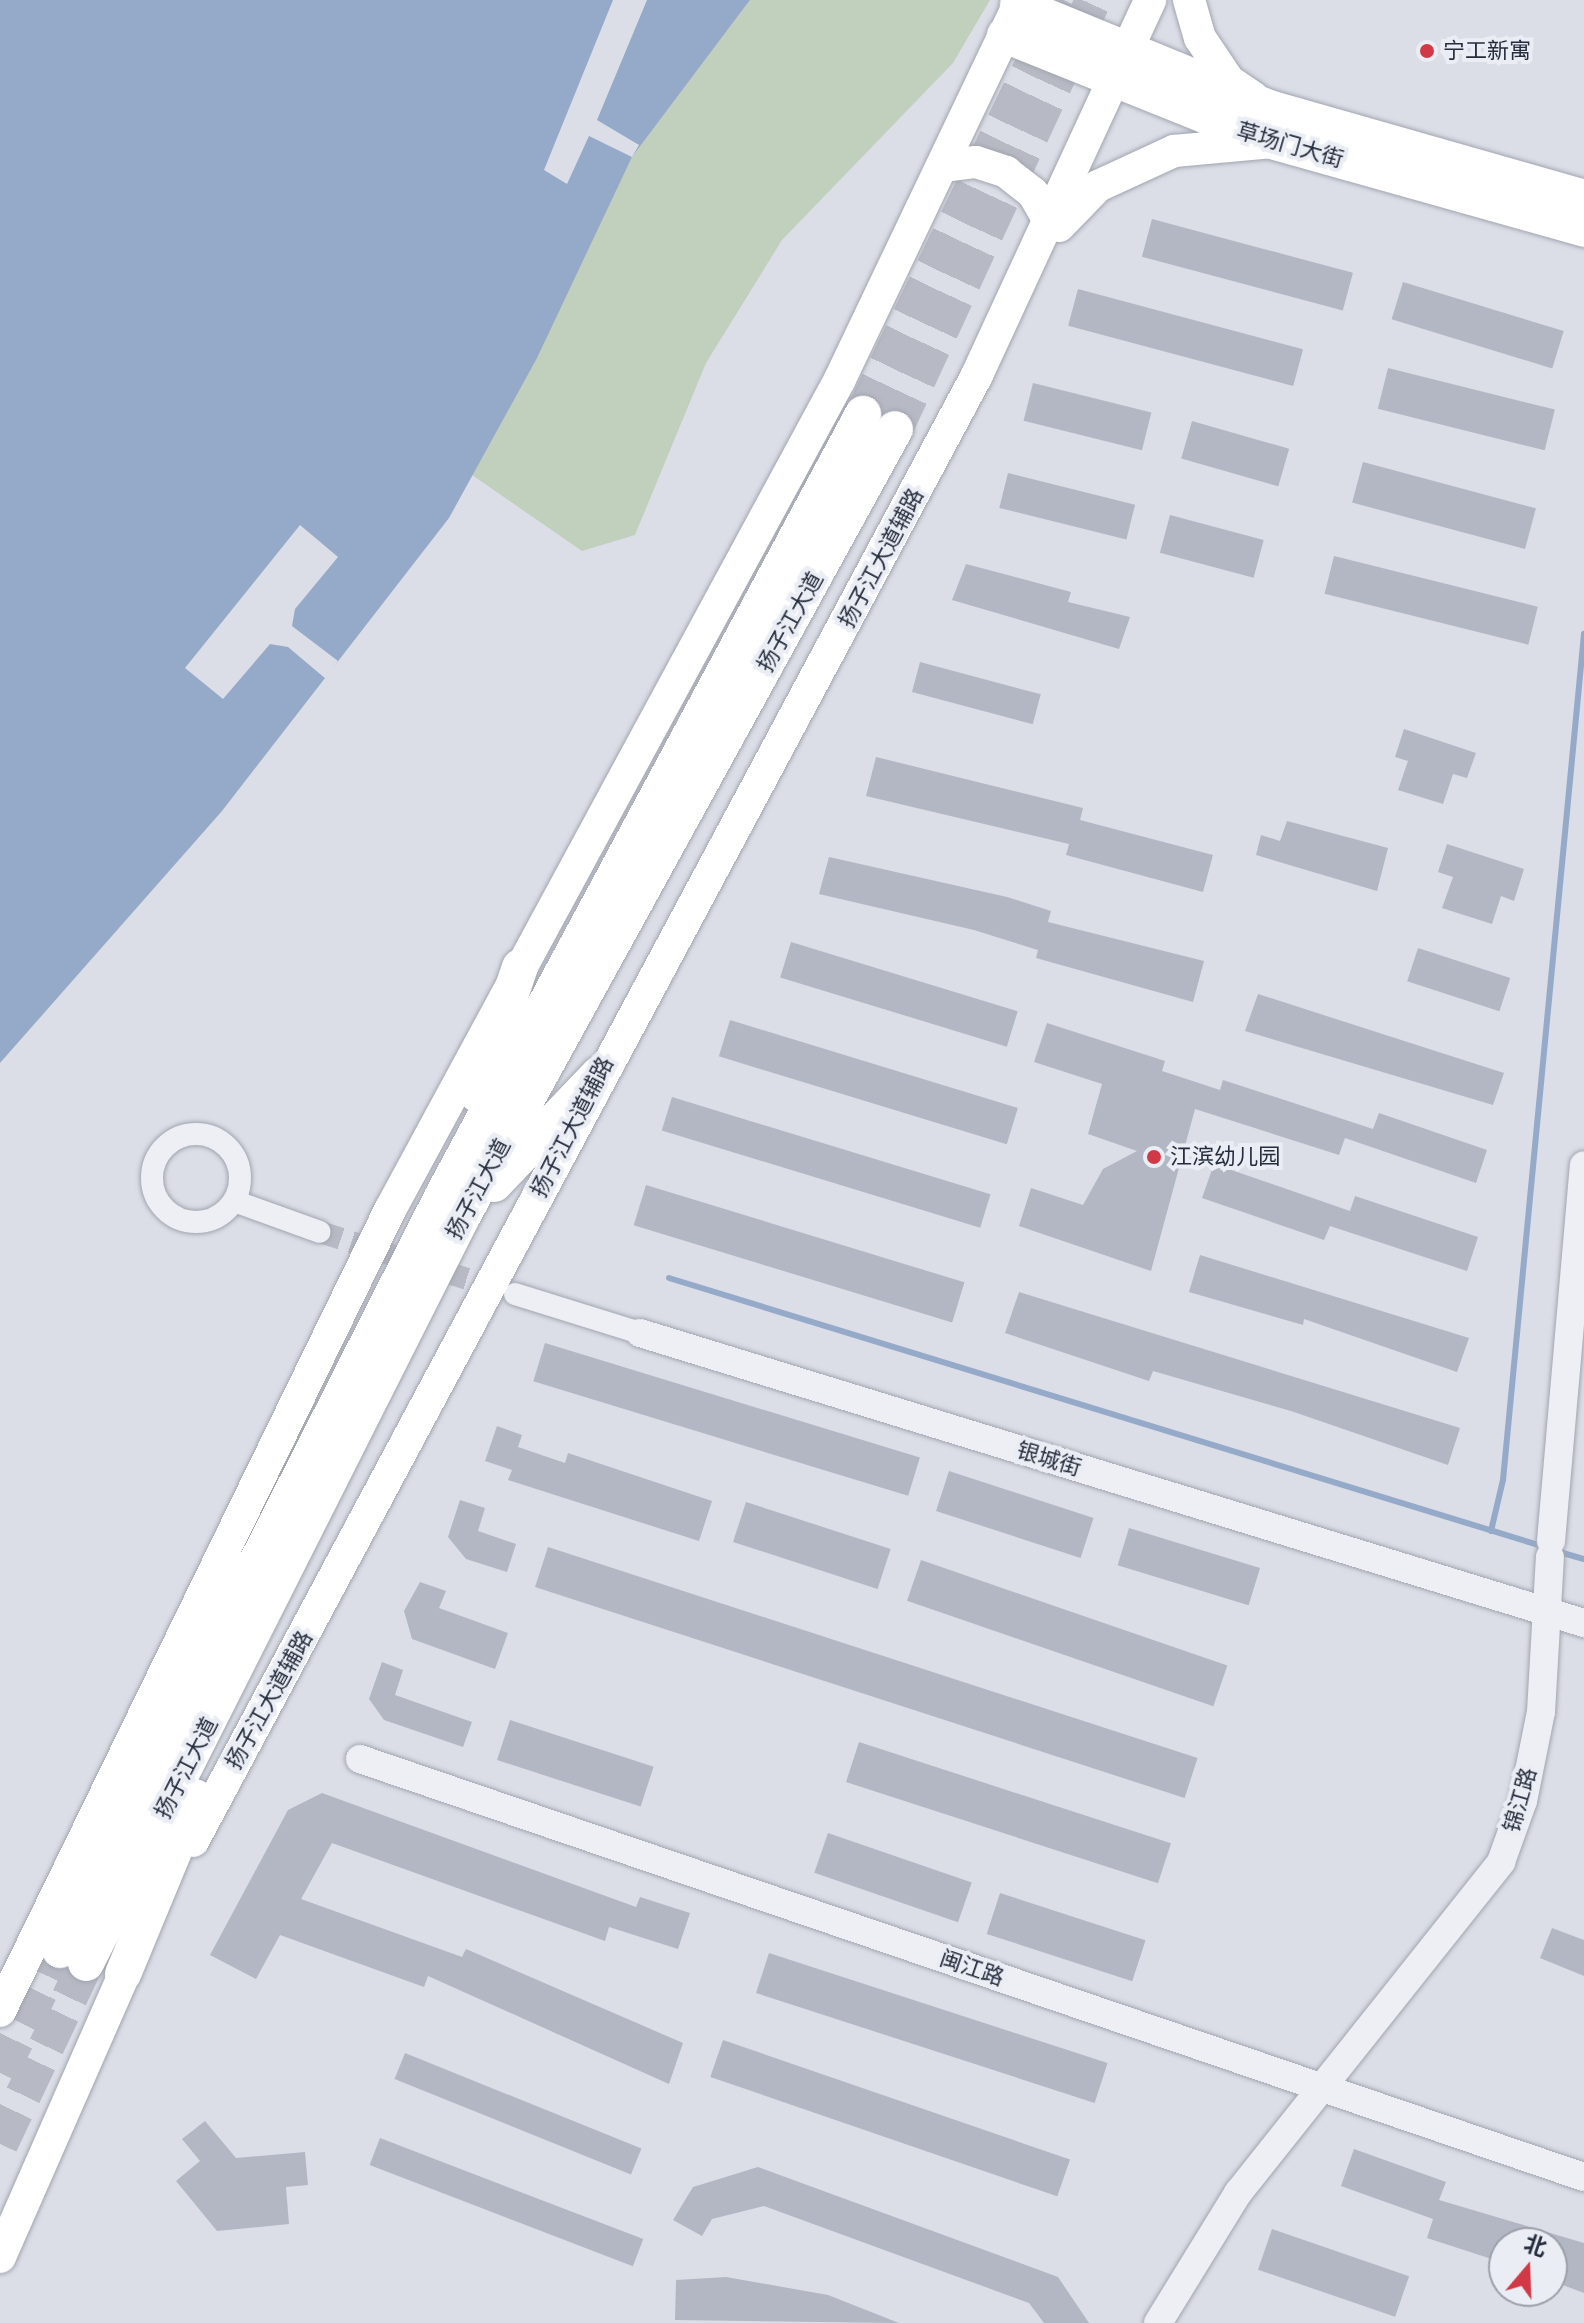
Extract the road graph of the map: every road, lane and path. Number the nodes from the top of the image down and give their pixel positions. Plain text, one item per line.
1 (1150, 0) edge
2 (1189, 0) edge
3 (1014, 13) edge
4 (1121, 69) junction
5 (1271, 125) junction
6 (943, 166) junction
7 (1584, 198) edge
8 (1584, 229) edge
9 (1046, 235) junction
10 (863, 414) tunnel mouth
11 (895, 429) tunnel mouth
12 (520, 967) junction
13 (599, 1074) junction
14 (1584, 1165) edge
15 (234, 1201) junction
16 (453, 1206) junction
17 (320, 1232) tunnel mouth
18 (515, 1294) tunnel mouth
19 (640, 1333) joint
20 (294, 1557) junction
21 (1544, 1612) junction
22 (1584, 1623) edge
23 (360, 1759) dead end
24 (123, 1974) junction
25 (0, 2011) edge
26 (1319, 2087) junction
27 (1584, 2177) edge
28 (0, 2257) edge
29 (1158, 2323) edge

1 - 4 main road, 扬子江大道辅路
2 - 5 main road
3 - 4 main road, 草场门大街
3 - 6 main road
4 - 5 main road, 草场门大街
4 - 9 main road, 扬子江大道辅路
5 - 7 main road, 草场门大街
5 - 8 main road, 草场门大街
5 - 9 main road
6 - 9 main road
6 - 12 main road
9 - 13 main road, 扬子江大道辅路
10 - 16 main road, 扬子江大道
11 - 16 main road, 扬子江大道
12 - 16 main road
12 - 25 main road
13 - 16 main road
13 - 24 main road, 扬子江大道辅路
14 - 21 street, 锦江路
15 - 15 street
15 - 17 street
16 - 20 main road, 扬子江大道
16 - 20 main road, 扬子江大道
18 - 19 street, 银城街
19 - 21 street, 银城街
20 - 24 main road
21 - 22 street, 银城街
21 - 26 street, 锦江路
23 - 26 street, 闽江路
24 - 28 main road, 扬子江大道辅路
26 - 27 street, 闽江路
26 - 29 street, 锦江路

